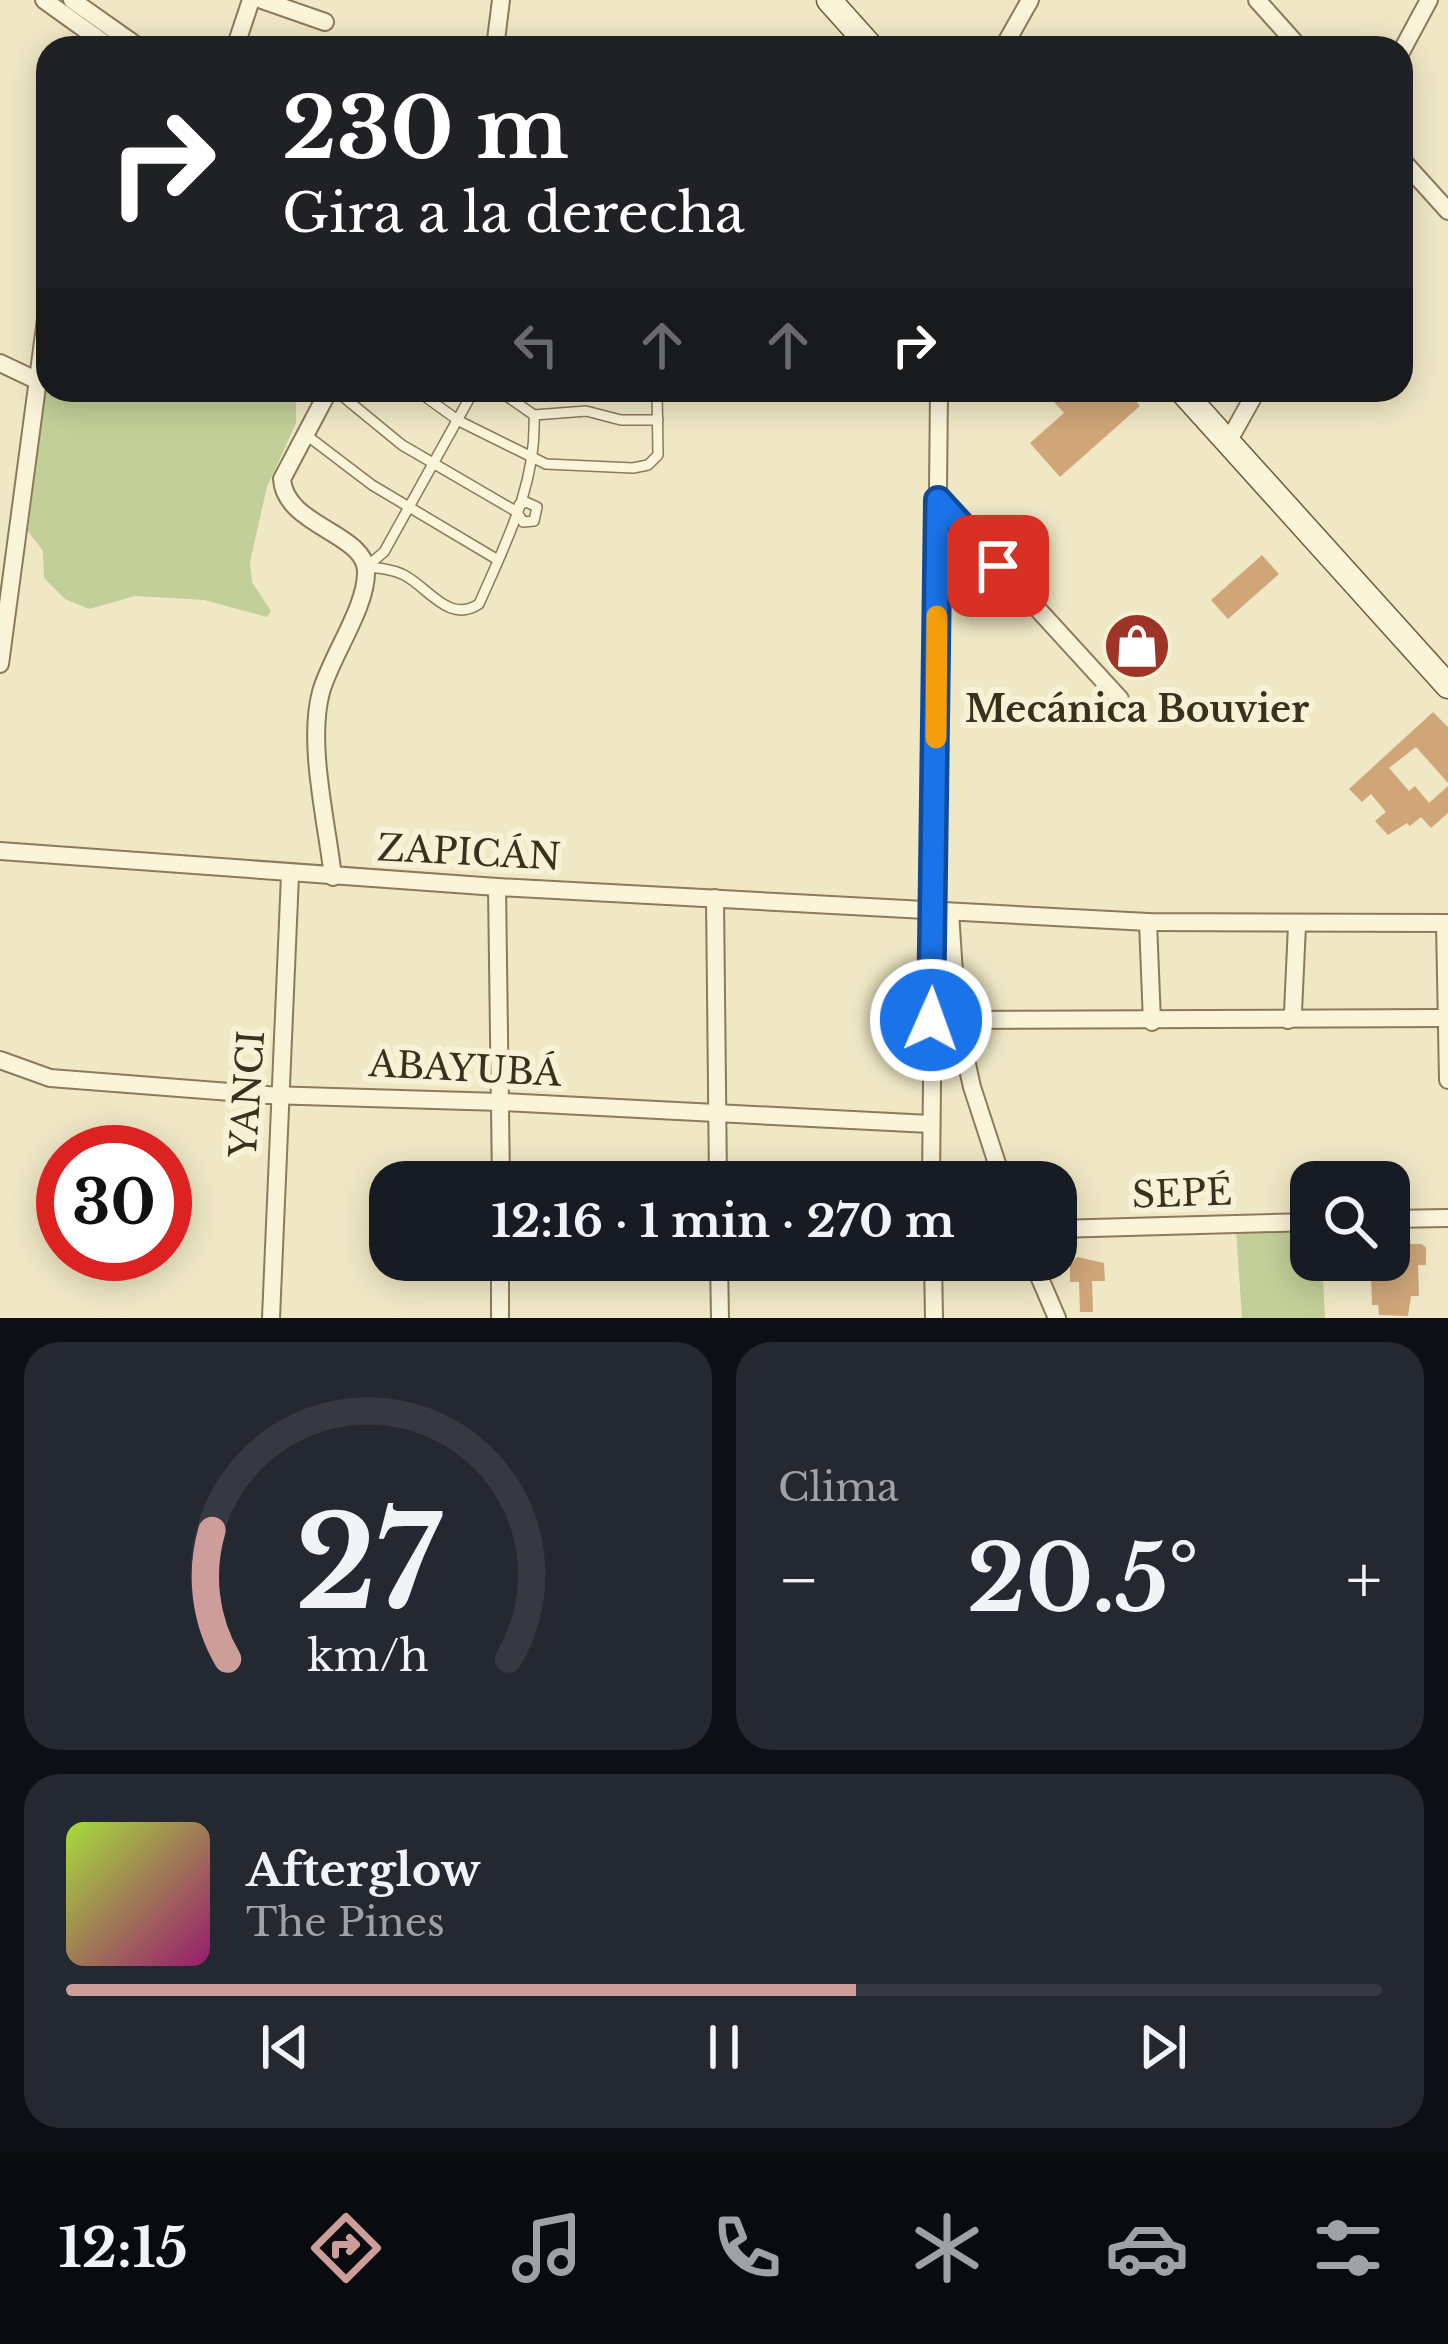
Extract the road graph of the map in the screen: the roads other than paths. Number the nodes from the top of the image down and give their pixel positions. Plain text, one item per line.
1 (44, 0) edge
2 (72, 0) edge
3 (262, 0) edge
4 (501, 0) edge
5 (829, 0) edge
6 (1030, 0) edge
7 (1257, 0) edge
8 (1429, 0) edge
9 (248, 9) edge
10 (325, 22) dead end
11 (94, 36) edge
12 (123, 36) edge
13 (229, 36) edge
14 (497, 36) edge
15 (861, 36) edge
16 (1010, 36) edge
17 (1289, 36) edge
18 (1410, 36) edge
19 (1413, 172) edge
20 (1448, 211) edge
21 (0, 363) edge
22 (36, 380) edge
23 (36, 398) edge
24 (324, 402) edge
25 (350, 402) edge
26 (433, 402) edge
27 (468, 402) edge
28 (516, 402) edge
29 (657, 402) edge
30 (939, 402) edge
31 (1192, 402) edge
32 (1250, 402) edge
33 (535, 415) junction
34 (658, 420) junction
35 (459, 421) junction
36 (304, 434) junction
37 (1228, 442) junction
38 (534, 459) junction
39 (435, 463) junction
40 (938, 500) junction
41 (410, 508) junction
42 (518, 508) junction
43 (0, 520) edge
44 (21, 523) junction
45 (498, 560) junction
46 (366, 567) junction
47 (0, 664) edge
48 (1448, 686) edge
49 (1120, 699) dead end
50 (0, 851) edge
51 (290, 874) junction
52 (333, 877) junction
53 (496, 887) junction
54 (716, 898) junction
55 (942, 911) junction
56 (1148, 922) junction
57 (1447, 923) edge
58 (1297, 925) junction
59 (1444, 1018) junction
60 (957, 1019) junction
61 (931, 1020) junction
62 (1288, 1020) junction
63 (1152, 1022) junction
64 (0, 1060) edge
65 (1448, 1080) edge
66 (281, 1093) junction
67 (501, 1102) junction
68 (717, 1115) junction
69 (930, 1124) junction
70 (501, 1161) edge
71 (718, 1161) edge
72 (931, 1161) edge
73 (996, 1161) edge
74 (1448, 1217) edge
75 (1410, 1218) edge
76 (1290, 1223) edge
77 (1077, 1228) edge
78 (500, 1281) edge
79 (719, 1281) edge
80 (933, 1281) edge
81 (1041, 1281) edge
82 (271, 1318) edge
83 (500, 1318) edge
84 (720, 1318) edge
85 (934, 1318) edge
86 (1057, 1318) edge

1 - 11 street
2 - 12 street
3 - 10 street
4 - 14 street
5 - 15 street
6 - 16 street
7 - 17 street
8 - 18 street
9 - 13 street
19 - 20 street
21 - 22 street
23 - 44 street
24 - 36 street
25 - 39 lane
26 - 35 lane
27 - 35 lane
28 - 33 lane
29 - 34 lane
30 - 40 street
31 - 37 street
32 - 37 street
33 - 34 lane
33 - 38 lane
34 - 38 lane
35 - 38 lane
35 - 39 lane
36 - 41 lane
36 - 46 street
37 - 48 street
38 - 42 lane
39 - 41 lane
39 - 42 lane
40 - 49 street
40 - 55 street
41 - 45 lane
41 - 46 lane
42 - 45 lane
43 - 44 street
44 - 47 street
45 - 46 lane
46 - 52 street
50 - 51 street, ZAPICÁN
51 - 52 street, ZAPICÁN
51 - 66 street, YANCI
52 - 53 street, ZAPICÁN
53 - 54 street, ZAPICÁN
53 - 67 street
54 - 55 street, ZAPICÁN
54 - 68 street
55 - 56 street, ZAPICÁN
55 - 60 street
55 - 61 street
56 - 58 street, ZAPICÁN
56 - 63 street
57 - 58 street, ZAPICÁN
57 - 59 street
58 - 62 street
59 - 62 street
59 - 65 street
60 - 61 street
60 - 63 street
60 - 73 street
61 - 69 street
62 - 63 street
64 - 66 street, ABAYUBÁ
66 - 67 street, ABAYUBÁ
66 - 82 street, YANCI
67 - 68 street, ABAYUBÁ
67 - 70 street
68 - 69 street, ABAYUBÁ
68 - 71 street
69 - 72 street
74 - 75 street
76 - 77 street, SEPÉ
78 - 83 street
79 - 84 street
80 - 85 street
81 - 86 street

